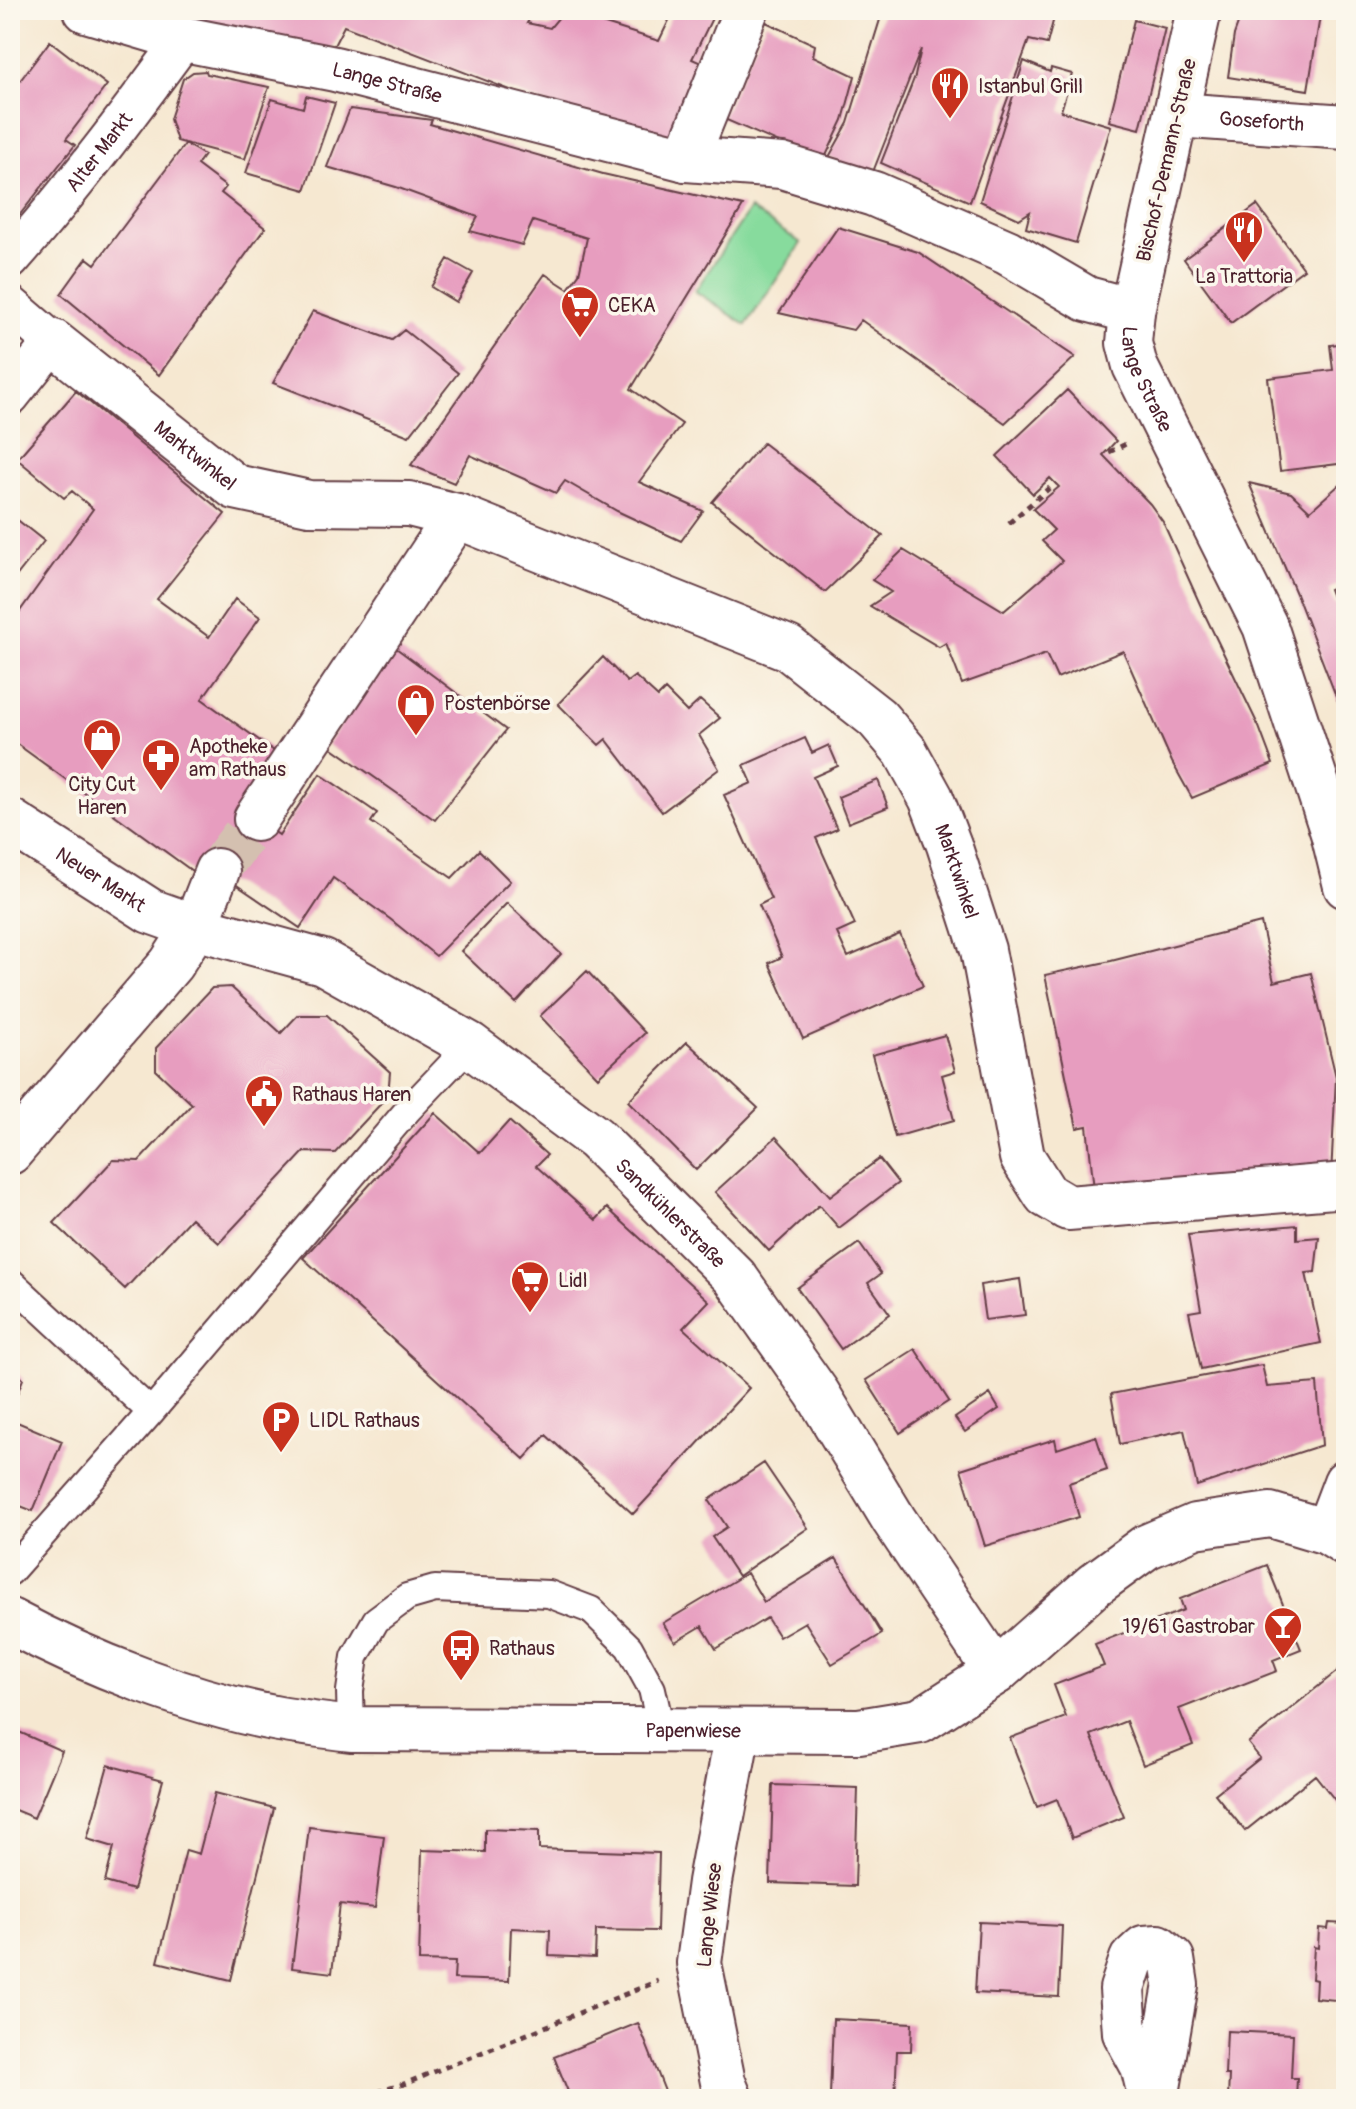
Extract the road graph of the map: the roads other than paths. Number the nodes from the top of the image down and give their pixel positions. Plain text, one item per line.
1 (86, 10) edge
2 (746, 10) edge
3 (1199, 10) edge
4 (184, 39) junction
5 (1176, 115) junction
6 (1346, 127) edge
7 (686, 159) junction
8 (10, 260) edge
9 (10, 305) edge
10 (1132, 311) junction
11 (53, 342) junction
12 (10, 396) edge
13 (457, 516) junction
14 (256, 819) tunnel mouth
15 (10, 821) edge
16 (217, 871) tunnel mouth
17 (1346, 886) edge
18 (195, 927) junction
19 (470, 1045) junction
20 (10, 1152) edge
21 (1346, 1185) edge
22 (10, 1281) edge
23 (151, 1412) junction
24 (1346, 1482) edge
25 (1336, 1538) edge
26 (10, 1572) edge
27 (10, 1621) edge
28 (996, 1672) junction
29 (351, 1729) junction
30 (661, 1729) junction
31 (738, 1731) junction
32 (730, 2099) edge

1 - 4 street, Lange Straße
2 - 7 street
3 - 5 street, Bischof-Demann-Straße
4 - 7 street, Lange Straße
4 - 8 street, Alter Markt
5 - 6 street, Goseforth
5 - 10 street, Bischof-Demann-Straße
7 - 10 street, Lange Straße
9 - 11 street
10 - 17 street, Lange Straße
11 - 12 street
11 - 13 street, Marktwinkel
13 - 14 street
13 - 21 street, Marktwinkel
15 - 18 street, Neuer Markt
16 - 18 street
18 - 19 street, Sandkühlerstraße
18 - 20 street
19 - 23 lane
19 - 28 street, Sandkühlerstraße
22 - 23 lane
23 - 26 lane
24 - 25 street
25 - 28 street, Papenwiese
27 - 29 street, Papenwiese
28 - 31 street, Papenwiese
29 - 30 street, Papenwiese
29 - 30 lane
30 - 31 street, Papenwiese
31 - 32 street, Lange Wiese

